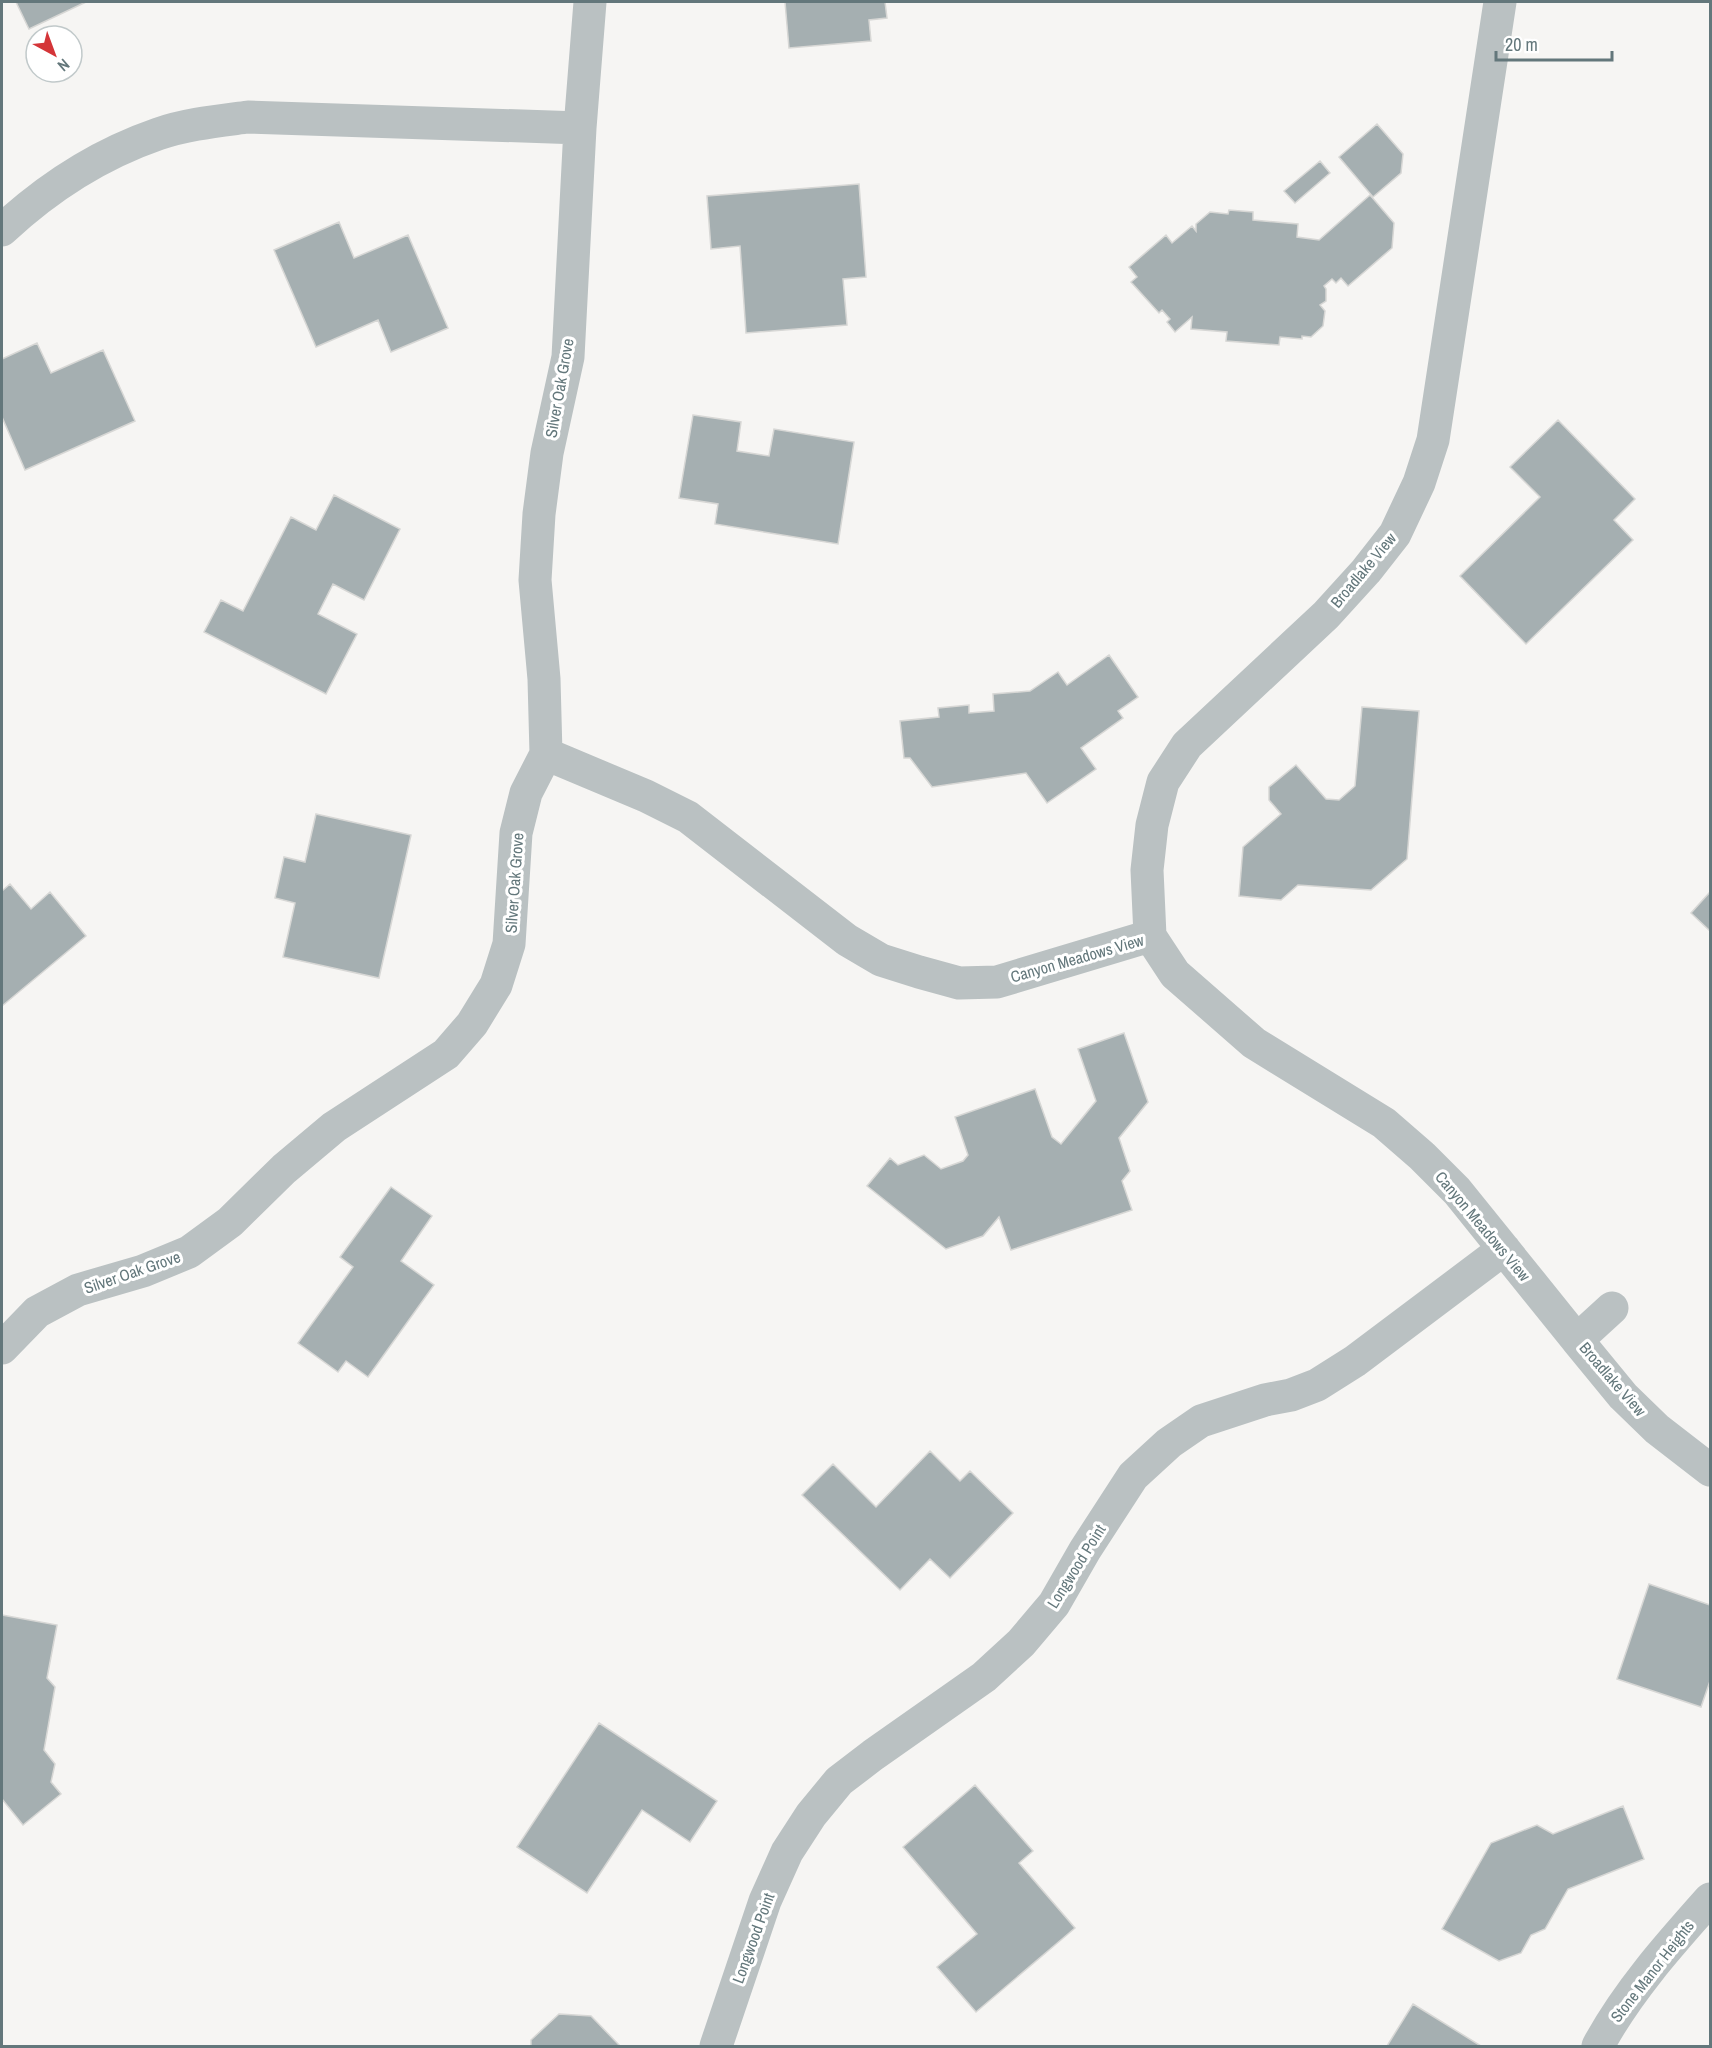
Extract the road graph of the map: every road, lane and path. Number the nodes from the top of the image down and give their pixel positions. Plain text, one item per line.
1 (590, 2) edge
2 (1500, 2) edge
3 (580, 128) junction
4 (2, 230) edge
5 (546, 754) junction
6 (1150, 936) junction
7 (1504, 1249) junction
8 (1612, 1308) dead end
9 (1577, 1340) junction
10 (2, 1348) edge
11 (1710, 1470) edge
12 (1710, 1899) edge
13 (716, 2046) edge
14 (1598, 2046) edge

1 - 3 street, Silver Oak Grove
2 - 6 street, Broadlake View
3 - 4 street
3 - 5 street, Silver Oak Grove
5 - 6 street, Canyon Meadows View
5 - 10 street, Silver Oak Grove
6 - 7 street, Canyon Meadows View
7 - 9 street, Canyon Meadows View
7 - 13 street, Longwood Point
8 - 9 street, Broadlake View
9 - 11 street, Broadlake View
12 - 14 street, Stone Manor Heights

